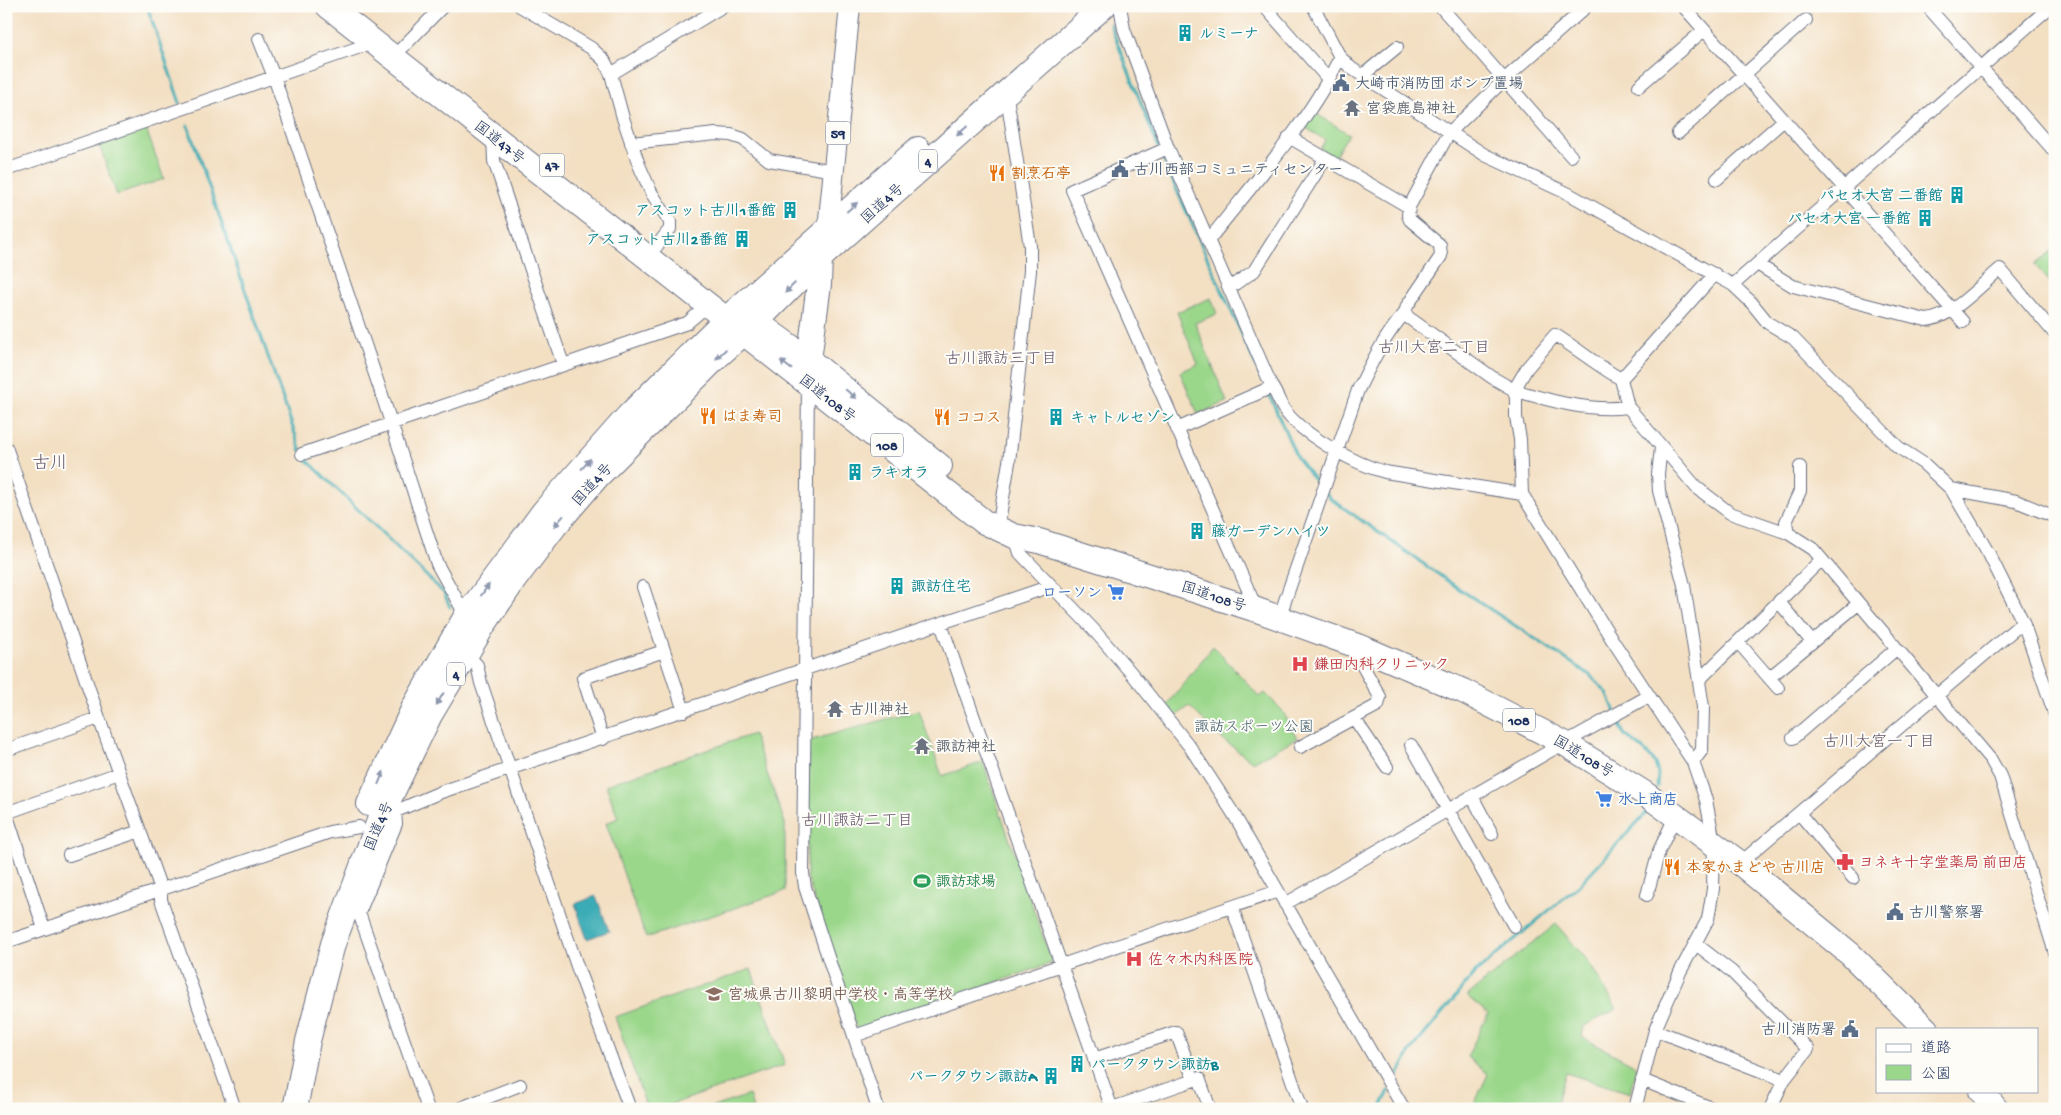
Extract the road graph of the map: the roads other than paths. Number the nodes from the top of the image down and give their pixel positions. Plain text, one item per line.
1 (328, 6) edge
2 (350, 6) edge
3 (443, 6) edge
4 (520, 6) edge
5 (723, 6) edge
6 (850, 6) edge
7 (1081, 6) edge
8 (1104, 6) edge
9 (1120, 6) edge
10 (1264, 6) edge
11 (1313, 6) edge
12 (1440, 6) edge
13 (1587, 6) edge
14 (1683, 6) edge
15 (1927, 6) edge
16 (2051, 6) edge
17 (1806, 20) dead end
18 (1704, 30) junction
19 (366, 38) junction
20 (260, 39) dead end
21 (1397, 47) dead end
22 (402, 48) junction
23 (1340, 57) junction
24 (1981, 68) junction
25 (611, 74) junction
26 (1744, 75) junction
27 (1362, 76) junction
28 (274, 77) junction
29 (1505, 78) junction
30 (1329, 80) junction
31 (1639, 86) dead end
32 (1003, 94) junction
33 (1784, 120) junction
34 (1449, 133) junction
35 (1678, 133) dead end
36 (493, 136) junction
37 (1289, 137) junction
38 (631, 143) junction
39 (1162, 151) junction
40 (2055, 152) edge
41 (1571, 156) dead end
42 (1326, 159) junction
43 (6, 170) edge
44 (834, 171) junction
45 (1717, 179) dead end
46 (1844, 188) junction
47 (1409, 207) junction
48 (827, 229) junction
49 (1208, 240) junction
50 (656, 247) junction
51 (820, 258) junction
52 (1757, 264) junction
53 (1715, 274) junction
54 (1733, 285) junction
55 (1229, 288) junction
56 (707, 306) junction
57 (1952, 310) junction
58 (1405, 313) junction
59 (741, 320) junction
60 (1963, 322) dead end
61 (2055, 334) edge
62 (563, 364) junction
63 (809, 371) junction
64 (1621, 379) junction
65 (1268, 388) junction
66 (1514, 390) junction
67 (1628, 407) junction
68 (391, 424) junction
69 (1178, 429) junction
70 (6, 447) edge
71 (1661, 448) junction
72 (1338, 452) junction
73 (302, 454) dead end
74 (1804, 472) dead end
75 (1951, 490) junction
76 (1522, 494) junction
77 (2055, 517) edge
78 (1012, 532) junction
79 (1788, 533) junction
80 (1821, 560) junction
81 (1029, 564) junction
82 (1051, 586) junction
83 (643, 587) dead end
84 (1779, 602) junction
85 (1858, 604) junction
86 (1257, 610) junction
87 (466, 616) junction
88 (1279, 618) junction
89 (2023, 622) junction
90 (941, 624) junction
91 (1738, 642) junction
92 (1812, 642) junction
93 (1350, 643) junction
94 (1896, 649) junction
95 (664, 651) junction
96 (467, 655) junction
97 (805, 669) junction
98 (1699, 680) junction
99 (1649, 696) junction
100 (1936, 696) junction
101 (684, 711) junction
102 (2054, 711) edge
103 (99, 718) junction
104 (1354, 718) junction
105 (603, 738) junction
106 (1793, 738) dead end
107 (1564, 743) junction
108 (1411, 745) dead end
109 (1300, 747) dead end
110 (6, 750) edge
111 (1693, 762) junction
112 (1387, 767) dead end
113 (510, 769) junction
114 (119, 774) junction
115 (1472, 796) junction
116 (1448, 810) junction
117 (6, 813) edge
118 (1798, 813) junction
119 (1676, 815) junction
120 (378, 819) junction
121 (140, 831) junction
122 (1492, 834) dead end
123 (1714, 842) junction
124 (69, 855) dead end
125 (1740, 863) junction
126 (1853, 878) dead end
127 (160, 889) junction
128 (1278, 891) junction
129 (1647, 895) dead end
130 (1285, 904) junction
131 (1232, 907) junction
132 (1514, 926) dead end
133 (44, 929) junction
134 (6, 942) edge
135 (1696, 944) junction
136 (2055, 953) edge
137 (1061, 966) junction
138 (1925, 1028) edge
139 (1655, 1030) junction
140 (854, 1036) junction
141 (1094, 1059) junction
142 (1194, 1080) junction
143 (1642, 1080) junction
144 (1784, 1080) junction
145 (520, 1085) dead end
146 (1983, 1092) edge
147 (1112, 1108) edge
148 (235, 1109) edge
149 (283, 1109) edge
150 (296, 1109) edge
151 (428, 1109) edge
152 (458, 1109) edge
153 (630, 1109) edge
154 (878, 1109) edge
155 (1210, 1109) edge
156 (1302, 1109) edge
157 (1404, 1109) edge
158 (1635, 1109) edge
159 (1714, 1109) edge
160 (1770, 1109) edge
161 (1996, 1109) edge

1 - 19 highway, 国道47号 / 47
2 - 22 highway, 国道47号 / 47
3 - 22 street
4 - 25 street
5 - 25 street
6 - 44 main road, 59
48 -> 7 highway, 国道4号 / 4
8 - 32 highway, 国道4号 / 4
9 - 39 street
10 - 30 street
11 - 23 street
12 - 29 street
13 - 29 street
14 - 18 street
15 - 24 street
16 - 24 street
17 - 26 street
18 - 26 street
18 - 31 street
19 - 28 street
19 - 36 highway, 国道47号 / 47
20 - 28 street
21 - 27 street
22 - 50 highway, 国道47号 / 47
23 - 27 street
23 - 30 street
24 - 40 street
24 - 46 street
25 - 38 street
26 - 33 street
26 - 35 street
27 - 34 street
28 - 43 street
28 - 68 street
29 - 34 street
29 - 41 street
30 - 37 street
32 -> 51 highway, 国道4号 / 4
32 - 78 street
33 - 45 street
33 - 46 street
34 - 47 street
34 - 53 street
36 - 56 highway, 国道47号 / 47
36 - 62 street
37 - 42 street
37 - 49 street
38 - 44 street
38 - 50 street
39 - 49 street
39 - 69 street
42 - 47 street
42 - 55 street
44 - 48 main road, 59
46 - 52 street
46 - 57 street
47 - 58 street
48 - 51 main road, 59
48 - 59 highway, 国道4号 / 4
49 - 55 street
50 - 59 highway, 国道47号 / 47
51 -> 59 highway, 国道4号 / 4
51 - 63 highway
52 - 54 street
52 - 57 street
53 - 54 street
53 - 64 street
54 - 75 street
55 - 65 street
56 - 59 highway, 国道47号 / 47
56 - 62 street
57 - 60 street
57 - 61 street
58 - 66 street
58 - 72 street
59 - 63 highway, 国道108号 / 108
87 -> 59 highway, 国道4号 / 4
59 -> 96 highway, 国道4号 / 4
62 - 68 street
63 - 78 highway, 国道108号 / 108
63 - 97 street
64 - 66 street
64 - 67 street
65 - 69 street
65 - 72 street
66 - 67 street
66 - 76 street
67 - 71 street
68 - 73 street
68 - 87 street
69 - 86 street
70 - 103 street
71 - 79 street
71 - 98 street
72 - 76 street
72 - 88 street
74 - 79 street
75 - 77 street
75 - 89 street
76 - 99 street
78 - 81 street
78 - 81 street
78 - 86 highway, 国道108号 / 108
79 - 80 street
80 - 84 street
80 - 85 street
81 - 82 street
82 - 90 street
82 - 128 street
83 - 95 street
84 - 91 street
84 - 92 street
85 - 92 street
85 - 94 street
86 - 88 highway, 国道108号 / 108
120 -> 87 highway, 国道4号 / 4
88 - 93 highway, 国道108号 / 108
89 - 100 street
89 - 102 street
90 - 97 street
90 - 137 street
91 - 92 street
91 - 98 street
93 - 104 street
93 - 107 highway, 国道108号 / 108
94 - 100 street
94 - 106 street
95 - 101 street
95 - 105 street
96 - 113 street
96 -> 120 highway, 国道4号 / 4
97 - 101 street
97 - 140 street
98 - 111 street
99 - 107 street
99 - 111 street
100 - 118 street
100 - 136 street
101 - 105 street
103 - 110 street
103 - 114 street
104 - 109 street
104 - 112 street
105 - 113 street
107 - 115 street
107 - 119 highway, 国道108号 / 108
108 - 116 street
111 - 123 street
113 - 120 street
113 - 153 street
114 - 117 street
114 - 121 street
115 - 116 street
115 - 122 street
116 - 130 street
116 - 132 street
117 - 133 street
118 - 125 street
118 - 126 street
119 - 123 highway, 国道108号 / 108
119 - 129 street
120 - 127 street
120 - 149 highway, 国道4号 / 4
120 - 150 highway, 国道4号 / 4
120 - 151 street
121 - 124 street
121 - 127 street
123 - 125 highway, 国道108号 / 108
123 - 135 street
125 - 138 highway, 国道108号 / 108
127 - 133 street
127 - 148 street
128 - 130 street
128 - 131 street
130 - 157 street
131 - 137 street
131 - 156 street
133 - 134 street
135 - 139 street
135 - 144 street
137 - 140 street
137 - 141 street
139 - 143 street
139 - 144 street
140 - 154 street
141 - 142 street
141 - 147 street
142 - 147 street
142 - 155 street
143 - 158 street
143 - 159 street
144 - 160 street
145 - 152 street
146 - 161 highway

